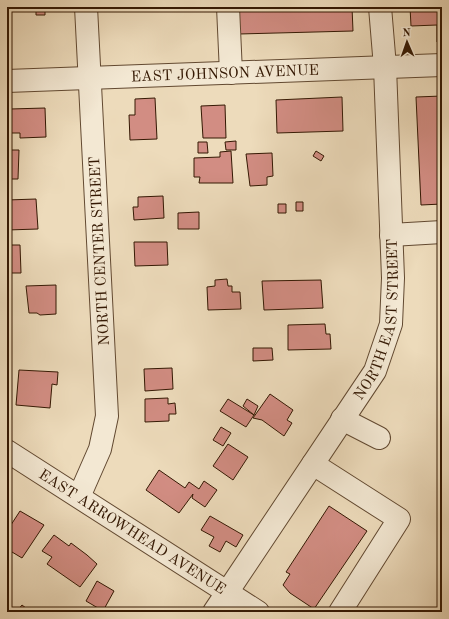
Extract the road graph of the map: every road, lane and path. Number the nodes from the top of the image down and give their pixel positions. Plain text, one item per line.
1 (86, 7) edge
2 (228, 7) edge
3 (380, 7) edge
4 (442, 66) edge
5 (385, 68) junction
6 (231, 72) junction
7 (90, 78) junction
8 (7, 80) edge
9 (442, 232) edge
10 (392, 235) junction
11 (342, 419) junction
12 (379, 438) dead end
13 (7, 451) edge
14 (313, 464) junction
15 (82, 490) dead end
16 (228, 592) junction
17 (214, 612) edge
18 (258, 612) edge
19 (340, 612) edge

1 - 7 street, NORTH CENTER STREET
2 - 6 street
3 - 5 street, NORTH EAST STREET
4 - 5 street, EAST JOHNSON AVENUE
5 - 6 street, EAST JOHNSON AVENUE
5 - 10 street, NORTH EAST STREET
6 - 7 street, EAST JOHNSON AVENUE
7 - 8 street, EAST JOHNSON AVENUE
7 - 15 street, NORTH CENTER STREET
9 - 10 street
10 - 11 street, NORTH EAST STREET
11 - 12 street
11 - 14 street, NORTH EAST STREET
13 - 16 street, EAST ARROWHEAD AVENUE
14 - 16 street, NORTH EAST STREET
14 - 19 street
16 - 17 street, NORTH EAST STREET
16 - 18 street, EAST ARROWHEAD AVENUE

